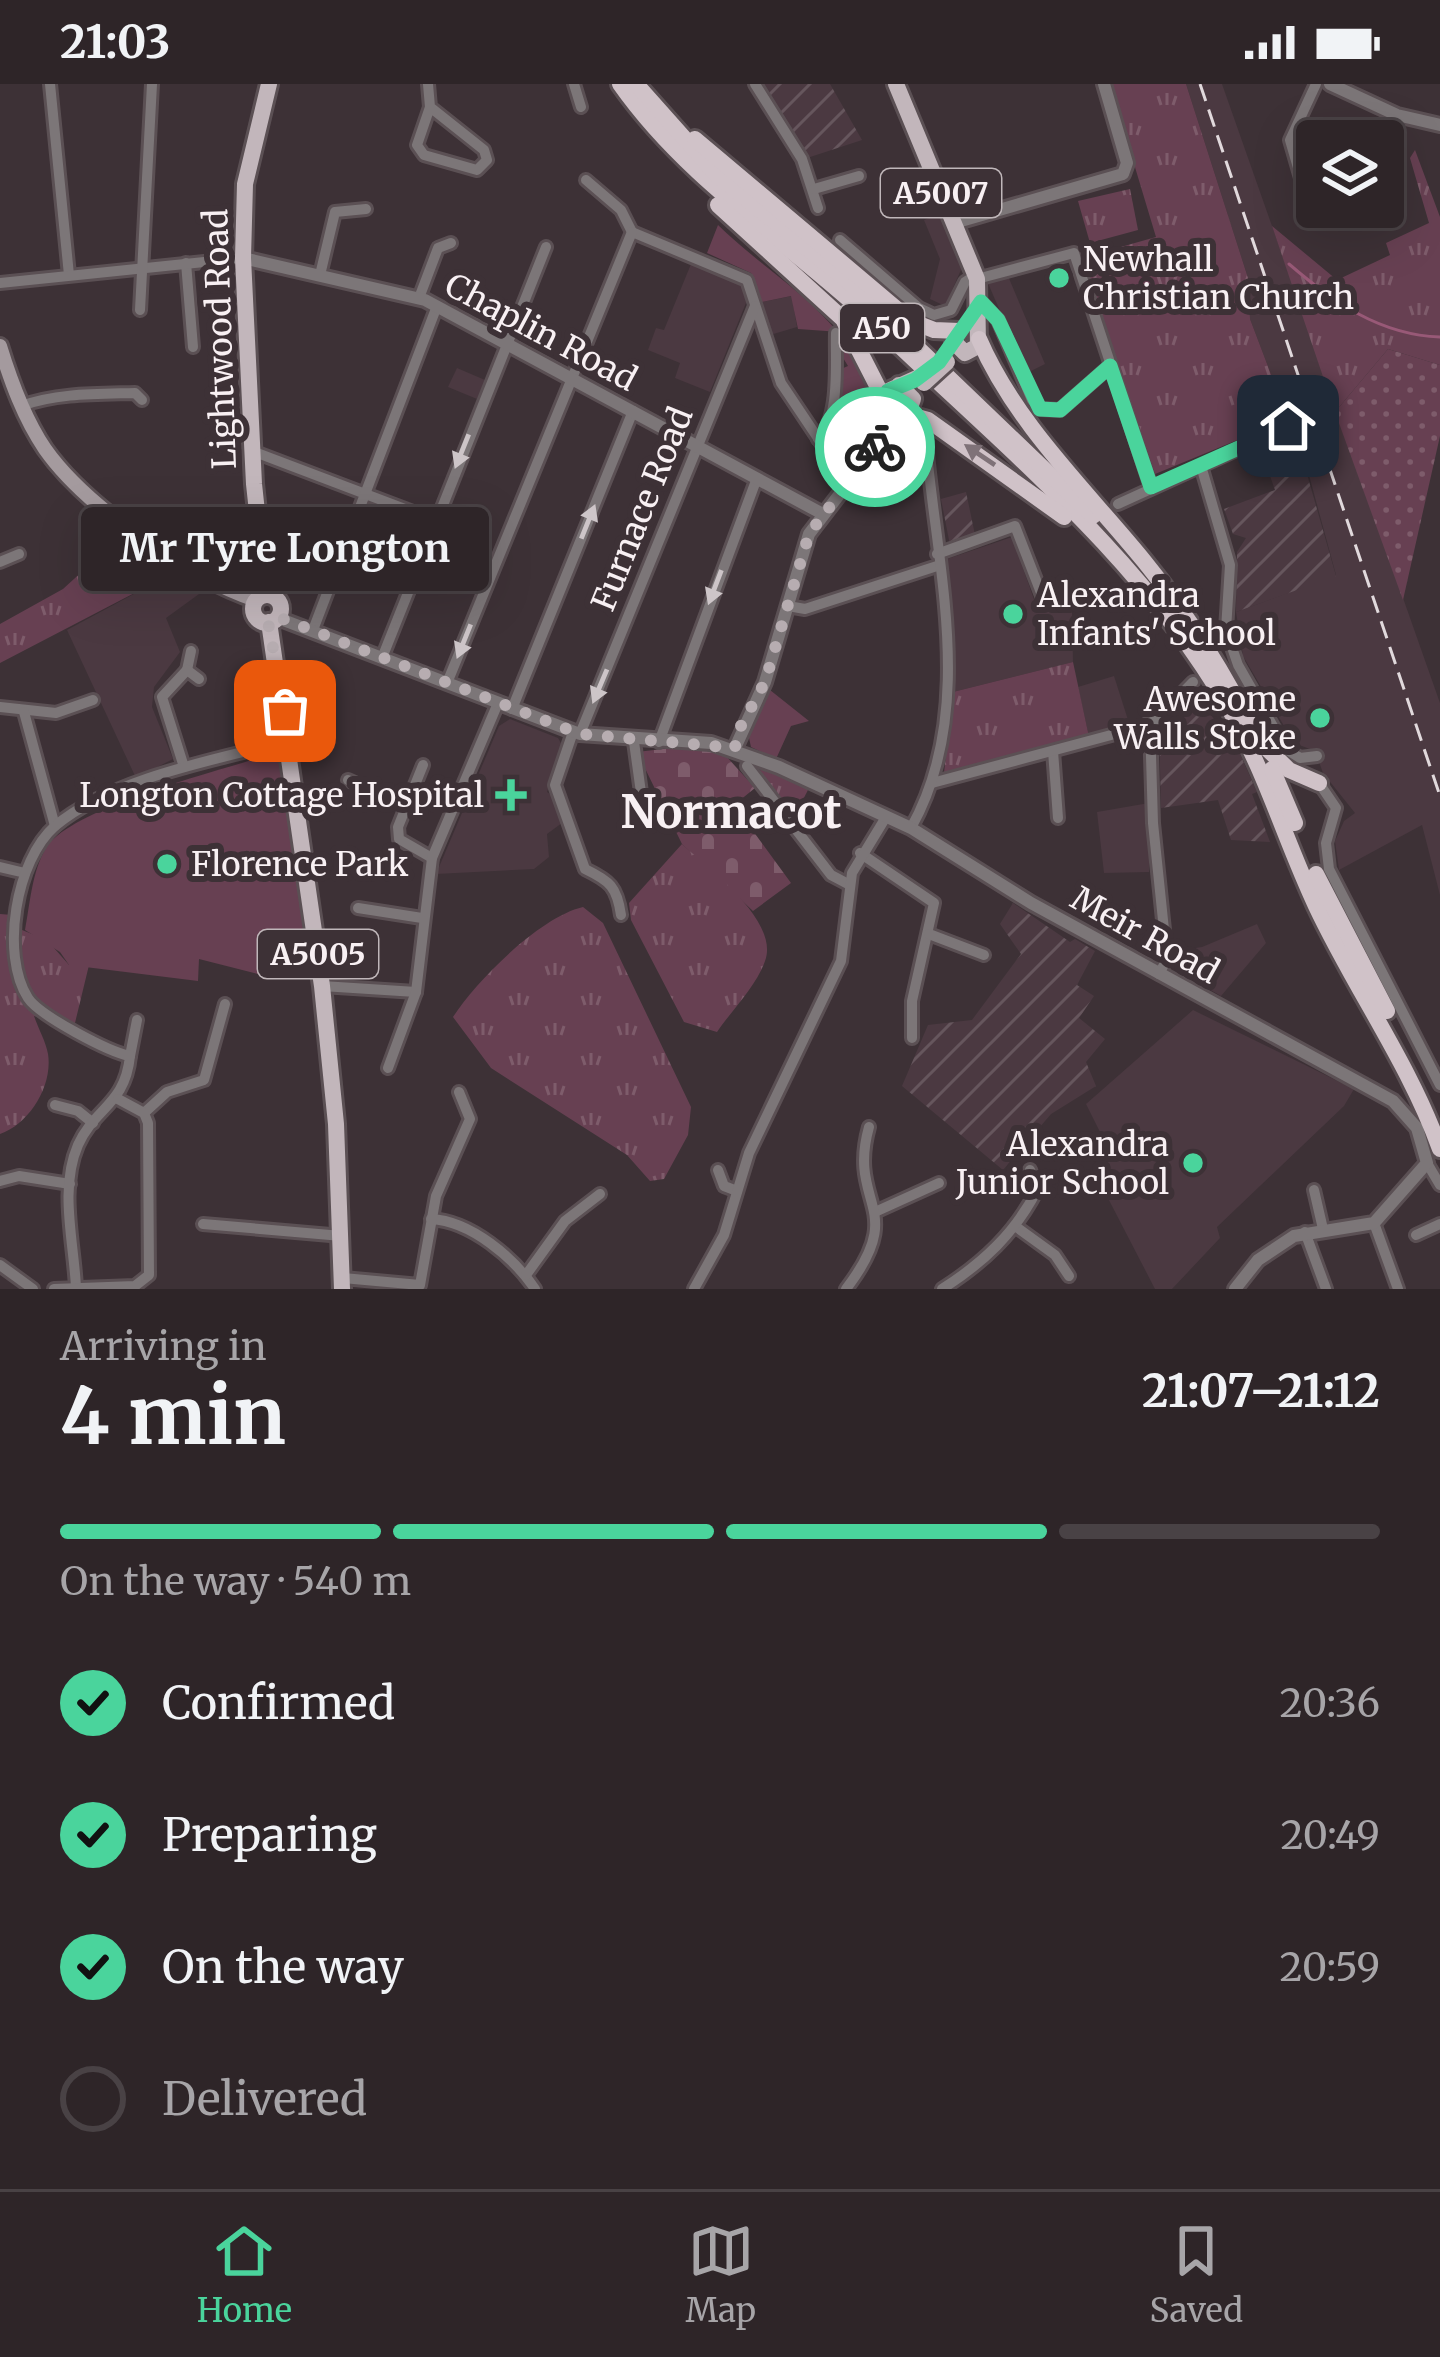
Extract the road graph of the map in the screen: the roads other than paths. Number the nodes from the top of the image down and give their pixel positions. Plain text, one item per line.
1 (50, 84) edge
2 (152, 84) edge
3 (268, 84) edge
4 (428, 84) edge
5 (574, 84) edge
6 (620, 84) edge
7 (755, 84) edge
8 (896, 84) edge
9 (1104, 84) edge
10 (1316, 84) edge
11 (1337, 86) edge
12 (636, 90) edge
13 (430, 107) junction
14 (581, 107) dead end
15 (1299, 120) edge
16 (1440, 125) edge
17 (1296, 127) edge
18 (1296, 155) edge
19 (859, 176) dead end
20 (593, 181) dead end
21 (814, 189) junction
22 (818, 208) dead end
23 (367, 209) dead end
24 (954, 223) junction
25 (632, 232) junction
26 (840, 240) dead end
27 (452, 243) dead end
28 (546, 247) dead end
29 (243, 258) junction
30 (187, 263) junction
31 (139, 266) junction
32 (69, 275) junction
33 (320, 275) junction
34 (976, 277) junction
35 (0, 283) edge
36 (418, 298) junction
37 (980, 304) junction
38 (437, 306) junction
39 (755, 306) junction
40 (140, 310) dead end
41 (836, 333) dead end
42 (978, 338) junction
43 (506, 343) junction
44 (0, 346) edge
45 (955, 346) junction
46 (194, 347) dead end
47 (1110, 366) junction
48 (570, 376) junction
49 (922, 380) junction
50 (142, 400) dead end
51 (21, 406) junction
52 (898, 408) junction
53 (632, 411) junction
54 (1288, 426) dead end
55 (818, 439) junction
56 (696, 446) junction
57 (252, 451) junction
58 (932, 460) dead end
59 (1201, 466) junction
60 (757, 478) junction
61 (846, 480) junction
62 (1151, 487) junction
63 (362, 493) junction
64 (1118, 504) dead end
65 (821, 513) junction
66 (434, 520) junction
67 (16, 558) dead end
68 (937, 560) junction
69 (0, 562) edge
70 (1137, 581) junction
71 (261, 597) junction
72 (1045, 604) dead end
73 (788, 606) junction
74 (273, 620) junction
75 (1184, 620) junction
76 (313, 630) junction
77 (191, 651) dead end
78 (382, 658) junction
79 (187, 670) junction
80 (199, 679) dead end
81 (447, 682) junction
82 (1193, 682) dead end
83 (94, 700) dead end
84 (498, 704) junction
85 (0, 707) edge
86 (512, 709) junction
87 (24, 712) junction
88 (1150, 723) junction
89 (577, 733) junction
90 (1258, 740) junction
91 (288, 741) junction
92 (634, 742) junction
93 (659, 742) junction
94 (735, 748) junction
95 (1053, 751) junction
96 (1317, 756) dead end
97 (747, 766) dead end
98 (184, 767) junction
99 (418, 770) dead end
100 (932, 783) junction
101 (1319, 783) junction
102 (354, 785) dead end
103 (406, 806) junction
104 (643, 807) dead end
105 (1056, 812) dead end
106 (886, 817) junction
107 (55, 826) junction
108 (1296, 826) junction
109 (910, 828) junction
110 (860, 853) junction
111 (432, 858) junction
112 (0, 867) edge
113 (25, 873) junction
114 (850, 885) junction
115 (364, 906) dead end
116 (621, 915) dead end
117 (422, 918) junction
118 (929, 934) junction
119 (984, 955) dead end
120 (1160, 974) junction
121 (322, 986) junction
122 (416, 992) junction
123 (220, 1010) dead end
124 (137, 1020) dead end
125 (908, 1032) dead end
126 (130, 1056) junction
127 (387, 1061) dead end
128 (1440, 1085) edge
129 (459, 1092) dead end
130 (118, 1099) junction
131 (59, 1109) dead end
132 (144, 1113) junction
133 (1440, 1120) edge
134 (93, 1123) junction
135 (869, 1127) dead end
136 (1433, 1156) edge
137 (1030, 1170) dead end
138 (716, 1176) dead end
139 (0, 1181) edge
140 (939, 1183) dead end
141 (70, 1184) junction
142 (1440, 1185) edge
143 (1314, 1190) dead end
144 (736, 1191) junction
145 (600, 1194) dead end
146 (875, 1212) junction
147 (431, 1219) junction
148 (1374, 1223) junction
149 (203, 1224) dead end
150 (1440, 1225) edge
151 (1015, 1226) junction
152 (1323, 1229) junction
153 (1305, 1232) junction
154 (1416, 1235) dead end
155 (342, 1236) junction
156 (0, 1264) edge
157 (526, 1275) junction
158 (1070, 1276) dead end
159 (342, 1284) edge
160 (1242, 1286) edge
161 (421, 1287) edge
162 (76, 1288) edge
163 (33, 1289) edge
164 (53, 1289) edge
165 (535, 1289) edge
166 (694, 1289) edge
167 (846, 1289) edge
168 (942, 1289) edge
169 (1326, 1289) edge
170 (1398, 1289) edge

1 - 32 street
2 - 31 street
3 - 29 main road, Lightwood Road / A5005
4 - 13 street
5 - 14 street
6 - 12 highway, A50
7 - 21 street
8 - 24 main road, A5007
9 - 24 street
10 - 15 street
11 - 16 street
12 - 45 highway
12 - 52 highway
12 - 70 highway, A50
12 - 75 highway, A50
13 - 13 street
17 - 18 street
19 - 21 street
20 - 25 street
21 - 22 street
23 - 33 street
24 - 34 main road, A5007
25 - 39 street
25 - 48 street
26 - 34 street
27 - 36 street
28 - 43 street
29 - 30 street, Chaplin Road
29 - 33 street, Chaplin Road
29 - 57 main road, Lightwood Road / A5005
30 - 31 street, Chaplin Road
30 - 46 street
31 - 32 street, Chaplin Road
31 - 40 street
32 - 35 street, Chaplin Road
33 - 36 street, Chaplin Road
34 - 37 main road, A5007
34 - 47 street
36 - 38 street, Chaplin Road
37 - 42 main road, A5007
37 - 45 main road
37 - 47 street
38 - 43 street, Chaplin Road
38 - 63 street
39 - 55 street
39 - 56 street, Furnace Road
41 - 55 street
42 - 45 main road
42 - 75 highway
43 - 48 street, Chaplin Road
43 -> 66 street
44 - 51 main road
45 - 49 main road, bridge
47 - 62 street
48 - 53 street, Chaplin Road
48 -> 81 street
49 - 52 main road
49 - 52 main road
50 - 51 street
51 - 71 main road
52 - 61 street
70 -> 52 highway
53 - 56 street, Chaplin Road
86 -> 53 street
54 - 59 street
55 - 61 street
56 - 60 street, Chaplin Road
56 -> 89 street, Furnace Road
57 - 63 street
57 - 71 main road, Lightwood Road / A5005
58 - 68 street
59 - 62 street
59 - 96 street
60 - 65 street, Chaplin Road
60 -> 93 street
61 - 65 street
62 - 64 street
63 - 66 street
63 - 76 street
65 - 73 street
66 - 78 street
67 - 69 street
68 - 72 street
68 - 73 street
68 - 100 street
70 - 136 highway, A50
71 - 74 main road, A5005
73 - 94 street
74 - 76 street
74 - 91 main road, A5005
75 - 90 highway, A50
76 - 78 street
77 - 79 street
78 - 81 street
79 - 80 street
79 - 98 street
81 - 84 street
82 - 88 street
83 - 87 street
84 - 86 street
84 - 111 street
85 - 87 street
86 - 89 street
87 - 107 street
88 - 95 street
88 - 120 street
89 - 92 street
89 - 116 street, Furnace Road
90 - 101 highway
90 - 108 highway, A50
91 - 98 street
91 - 121 main road, A5005
92 - 93 street
92 - 104 street
93 - 94 street
94 - 106 street, Meir Road
95 - 100 street
95 - 105 street
97 - 114 street
98 - 107 street
99 - 103 street
100 - 109 street
101 - 108 highway
101 - 128 street
102 - 103 street
103 - 111 street
106 - 109 street, Meir Road
106 - 110 street
107 - 113 street
108 - 133 highway, A50
109 - 120 street, Meir Road
110 - 114 street
110 - 118 street
111 - 117 street
112 - 113 street
113 - 126 street
114 - 144 street
115 - 117 street
117 - 122 street
118 - 119 street
118 - 125 street
120 - 136 street, Meir Road
121 - 122 street
121 - 155 main road, A5005
122 - 127 street
123 - 132 street
124 - 126 street
126 - 130 street
129 - 147 street
130 - 132 street
130 - 134 street
131 - 134 street
132 - 162 street
134 - 141 street
135 - 146 street
136 - 142 street
136 - 148 street
137 - 151 street
138 - 144 street
139 - 141 street
140 - 146 street
141 - 162 street
143 - 152 street
144 - 166 street
145 - 157 street
146 - 167 street
147 - 157 street
147 - 161 street
148 - 152 street
148 - 170 street
149 - 155 street
150 - 154 street
151 - 158 street
151 - 168 street
152 - 153 street
153 - 160 street
153 - 169 street
155 - 159 main road, A5005
156 - 163 street
157 - 165 street
159 - 161 street
162 - 164 street

